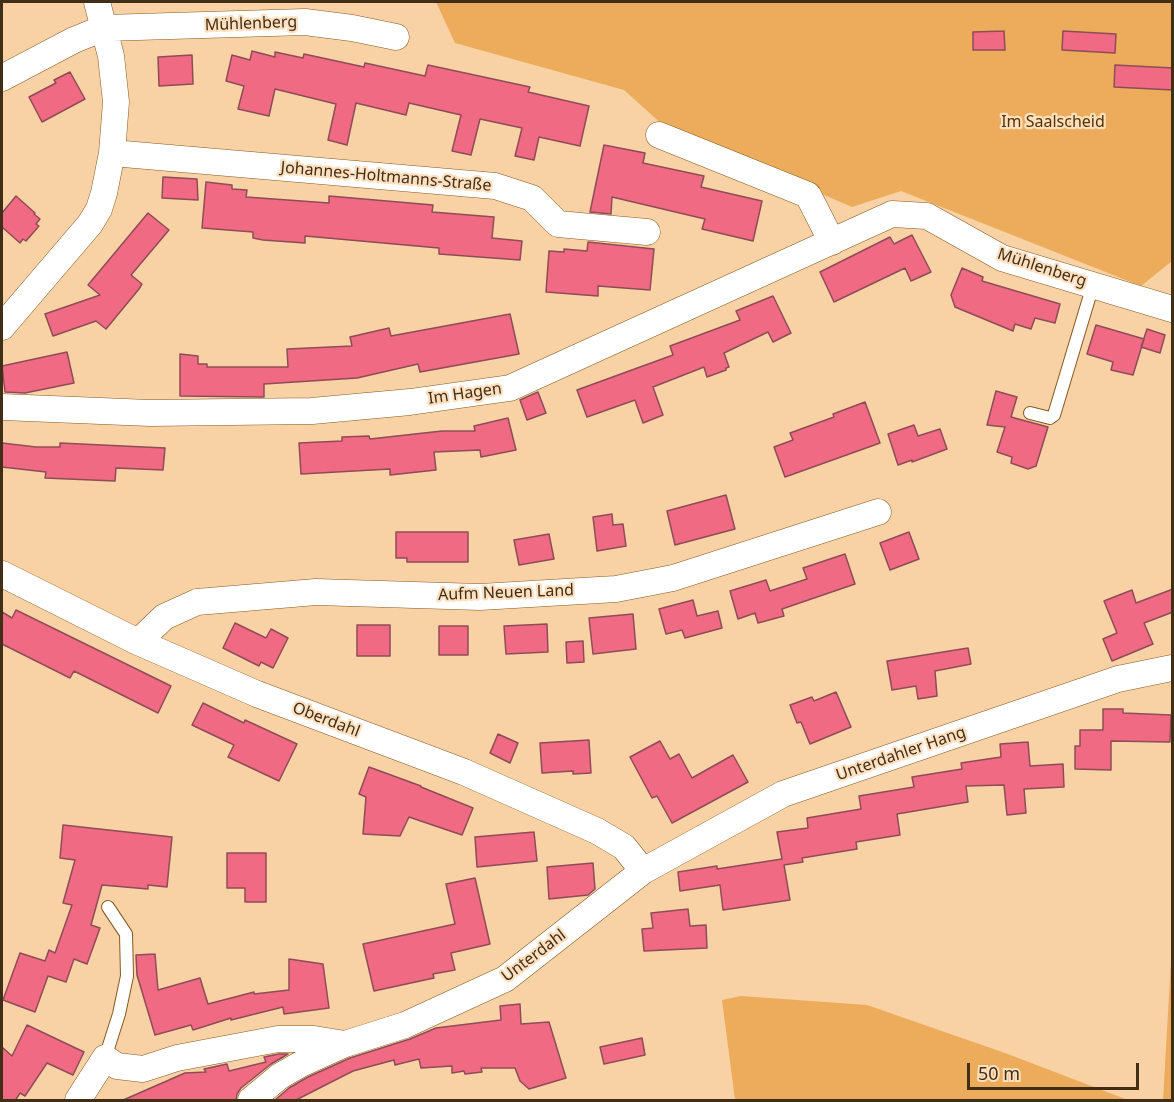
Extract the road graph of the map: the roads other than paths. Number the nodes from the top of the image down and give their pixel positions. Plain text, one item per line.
1 (97, 2) edge
2 (104, 28) junction
3 (396, 37) dead end
4 (2, 78) edge
5 (660, 135) dead end
6 (112, 153) junction
7 (892, 214) joint
8 (647, 232) dead end
9 (832, 242) junction
10 (1094, 285) junction
11 (1173, 309) edge
12 (2, 327) edge
13 (2, 408) edge
14 (1030, 412) dead end
15 (878, 512) dead end
16 (2, 574) edge
17 (138, 642) junction
18 (1173, 668) edge
19 (643, 871) junction
20 (108, 907) dead end
21 (345, 1044) junction
22 (105, 1058) junction
23 (78, 1101) edge
24 (251, 1101) edge

1 - 2 street
2 - 3 street, Mühlenberg
2 - 4 street
2 - 6 street
5 - 9 street
6 - 8 street, Johannes-Holtmanns-Straße
6 - 12 street
7 - 9 street, Im Hagen
7 - 10 street, Mühlenberg
9 - 13 street, Im Hagen
10 - 11 street, Mühlenberg
10 - 14 lane, Mühlenberg
15 - 17 street, Aufm Neuen Land
16 - 17 street, Oberdahl
17 - 19 street, Oberdahl
18 - 19 street, Unterdahler Hang
19 - 21 street, Unterdahl
20 - 22 lane
21 - 22 street, Unterdahl
21 - 24 street, Unterdahl
22 - 23 street

